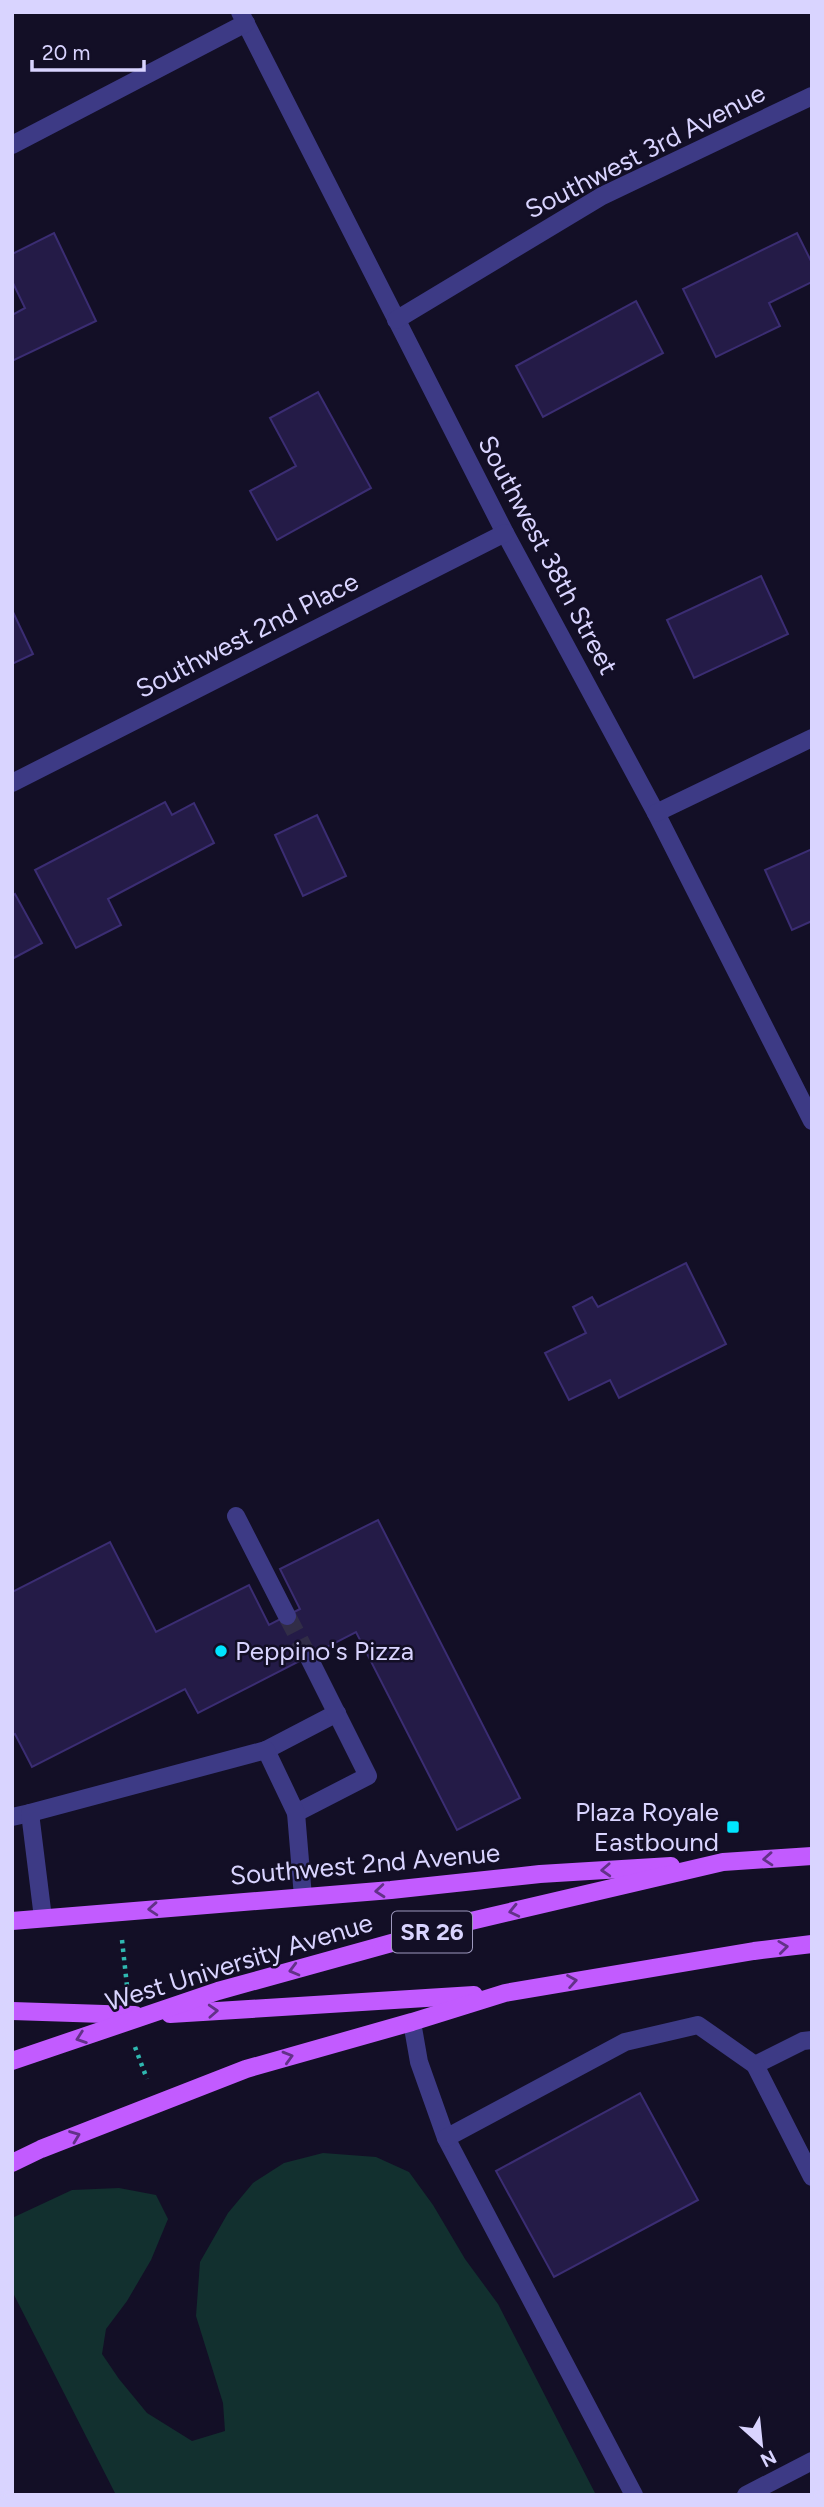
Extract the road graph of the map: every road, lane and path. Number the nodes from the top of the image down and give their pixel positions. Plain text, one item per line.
1 (243, 18) edge
2 (812, 96) edge
3 (12, 145) edge
4 (396, 320) junction
5 (505, 533) junction
6 (812, 738) edge
7 (12, 783) edge
8 (656, 813) junction
9 (812, 1121) edge
10 (236, 1516) dead end
11 (287, 1616) tunnel mouth
12 (308, 1656) tunnel mouth
13 (337, 1713) junction
14 (266, 1750) junction
15 (296, 1813) junction
16 (21, 1815) edge
17 (812, 1856) edge
18 (723, 1863) junction
19 (303, 1897) junction
20 (43, 1919) junction
21 (12, 1921) edge
22 (120, 1928) dead end
23 (812, 1944) edge
24 (505, 1993) junction
25 (128, 1994) dead end
26 (12, 2011) edge
27 (145, 2015) junction
28 (412, 2022) junction
29 (812, 2040) edge
30 (135, 2047) dead end
31 (12, 2061) edge
32 (755, 2065) junction
33 (148, 2083) dead end
34 (446, 2138) junction
35 (12, 2163) edge
36 (812, 2177) edge
37 (812, 2460) edge
38 (634, 2495) edge
39 (746, 2495) edge

1 - 3 street
1 - 4 street, Southwest 38th Street
2 - 4 street, Southwest 3rd Avenue
4 - 5 street, Southwest 38th Street
5 - 7 street, Southwest 2nd Place
5 - 8 street, Southwest 38th Street
6 - 8 street
8 - 9 street, Southwest 38th Street
10 - 11 street
12 - 13 street
13 - 14 street
13 - 15 street
14 - 15 street
14 - 16 street
15 - 19 street
16 - 20 street
17 -> 18 main road, West University Avenue / SR 26
18 -> 19 main road, Southwest 2nd Avenue
18 -> 27 main road, West University Avenue / SR 26
19 -> 20 main road, Southwest 2nd Avenue
20 - 21 main road, Southwest 2nd Avenue
22 - 25 path
24 -> 23 main road
27 -> 24 main road
24 - 28 main road
26 - 27 main road
27 -> 31 main road, West University Avenue / SR 26
28 - 34 street
35 -> 28 main road
29 - 32 street
30 - 33 path
32 - 34 street
32 - 36 street
34 - 38 street
37 - 39 street

